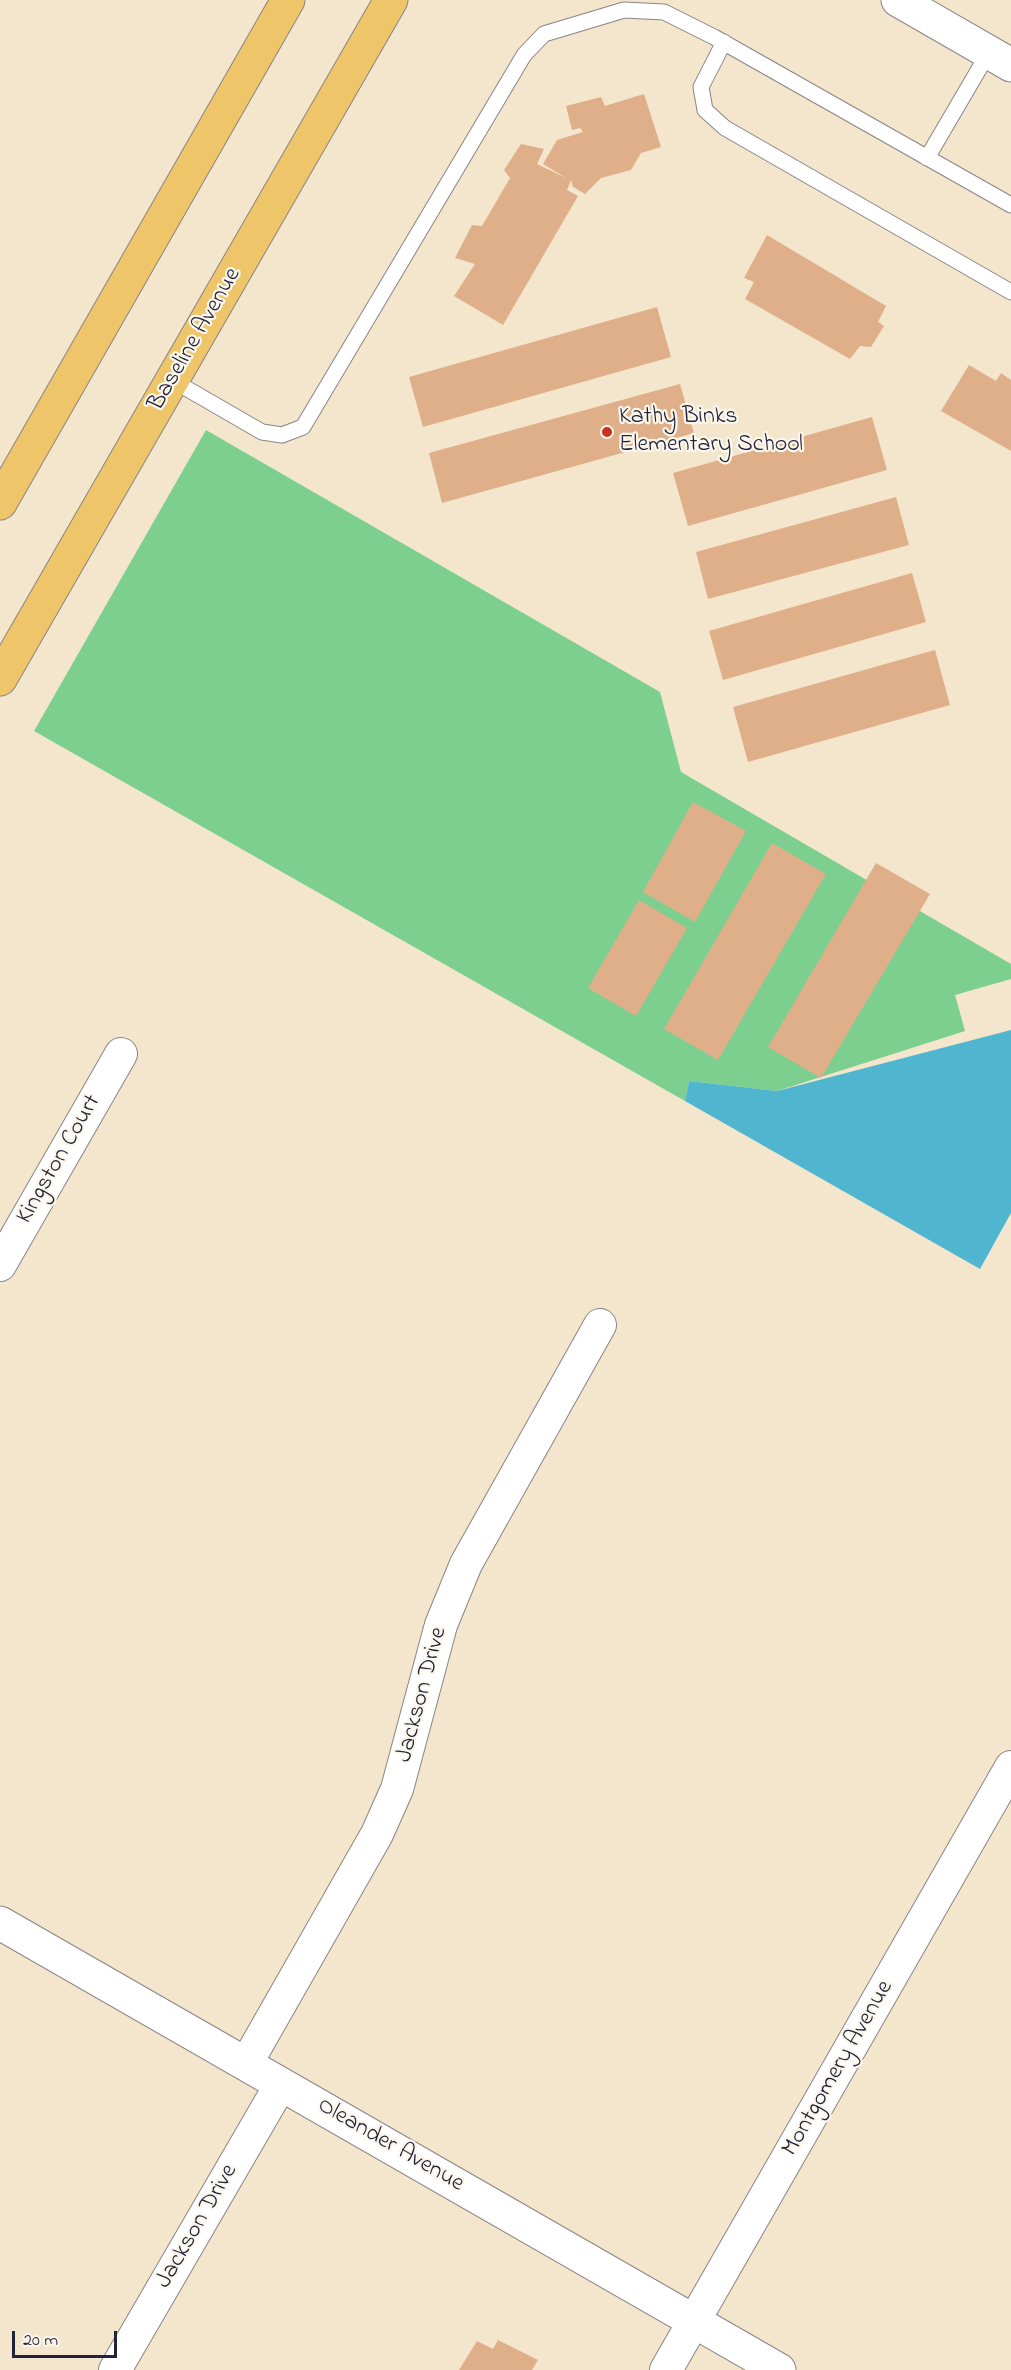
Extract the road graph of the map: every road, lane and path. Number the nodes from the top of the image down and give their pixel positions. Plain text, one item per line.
1 (288, 0) edge
2 (391, 0) edge
3 (898, 0) edge
4 (724, 42) junction
5 (1000, 58) edge
6 (927, 158) junction
7 (1011, 205) edge
8 (1011, 292) edge
9 (172, 380) junction
10 (0, 503) edge
11 (0, 679) edge
12 (121, 1054) dead end
13 (0, 1265) edge
14 (600, 1325) dead end
15 (1011, 1767) edge
16 (0, 1923) edge
17 (246, 2064) junction
18 (281, 2084) junction
19 (694, 2321) junction
20 (115, 2370) edge
21 (666, 2370) edge
22 (779, 2370) edge

1 - 10 main road
2 - 9 main road, Baseline Avenue
3 - 5 street
4 - 6 lane
4 - 8 lane
4 - 9 lane
5 - 6 lane
6 - 7 lane
9 - 11 main road, Baseline Avenue
12 - 13 street, Kingston Court
14 - 17 street, Jackson Drive
15 - 19 street, Montgomery Avenue
16 - 17 street, Oleander Avenue
17 - 18 street, Oleander Avenue
18 - 19 street, Oleander Avenue
18 - 20 street, Jackson Drive
19 - 21 street, Montgomery Avenue
19 - 22 street, Oleander Avenue

